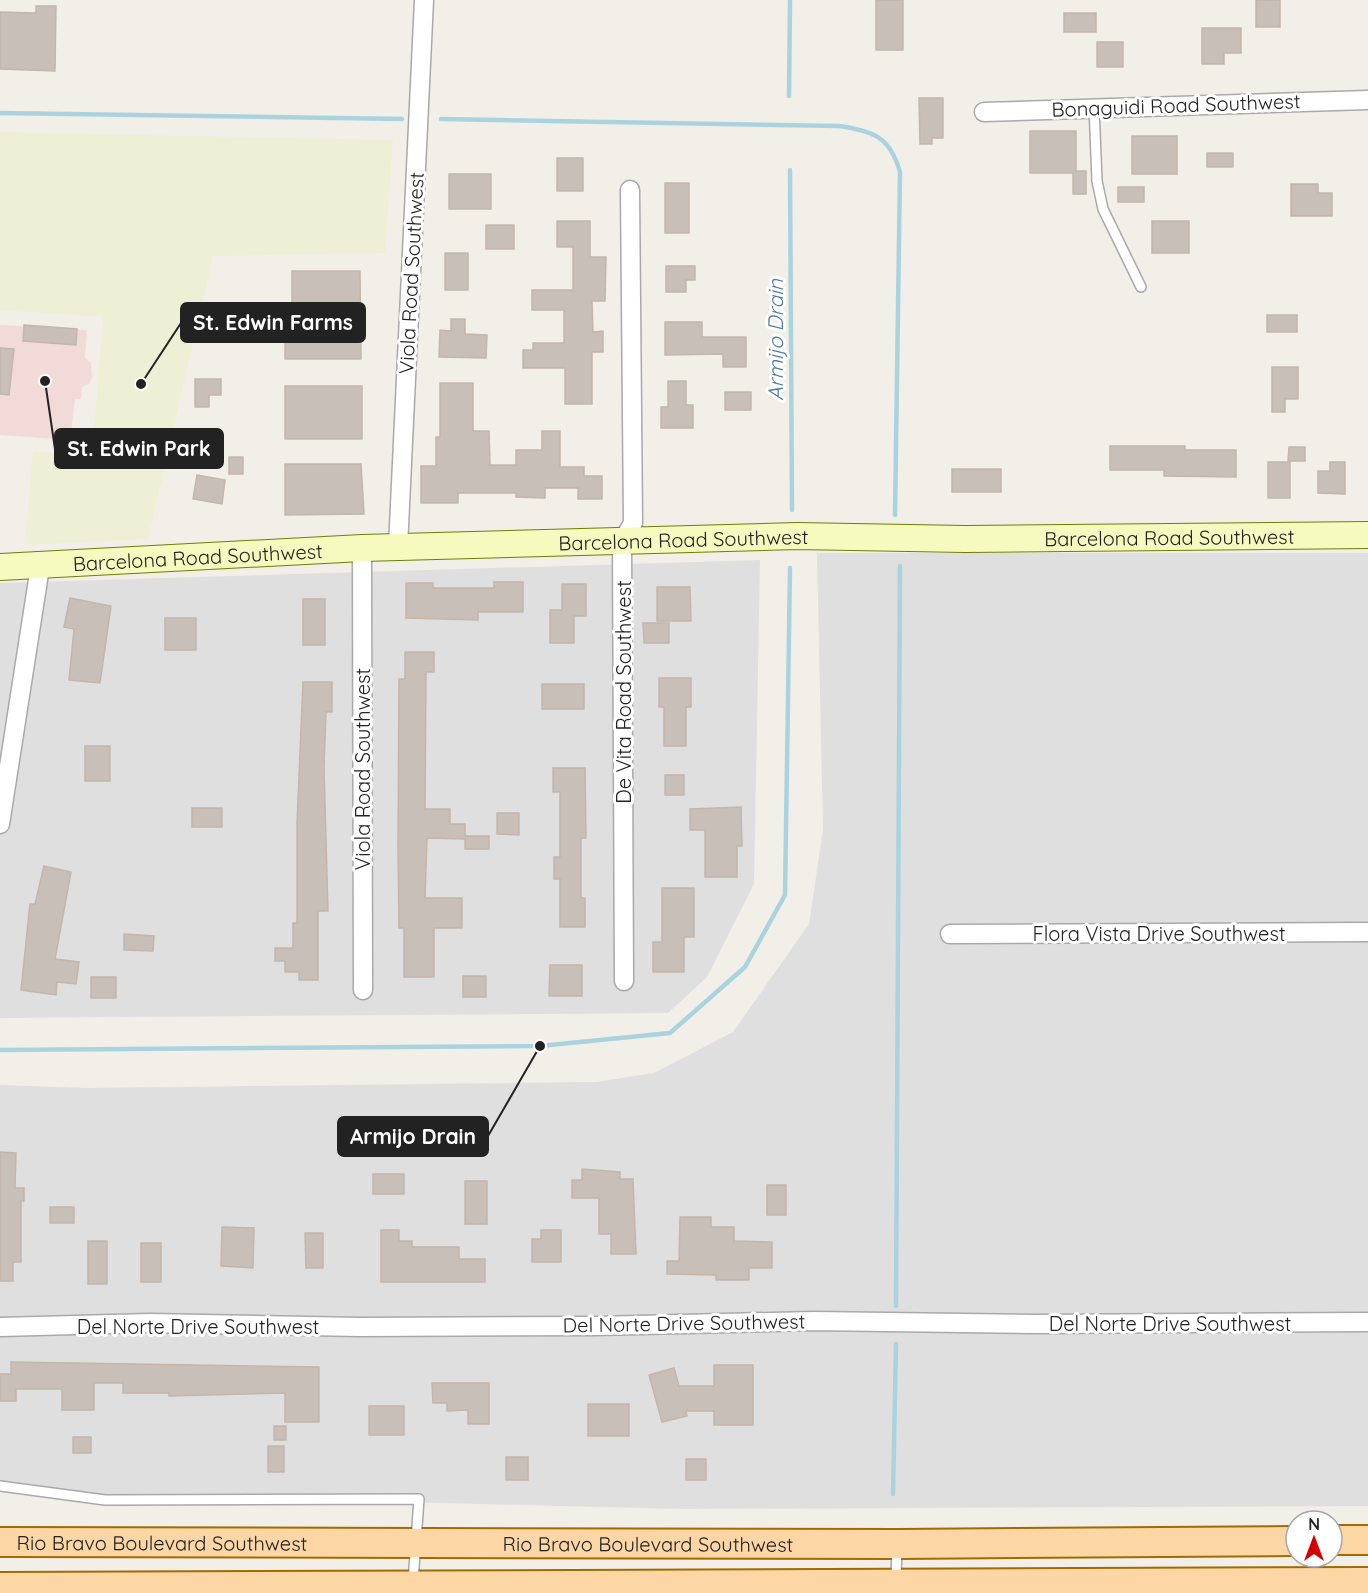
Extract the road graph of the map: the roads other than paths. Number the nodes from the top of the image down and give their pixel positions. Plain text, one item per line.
1 (424, 0) edge
2 (1368, 100) edge
3 (1094, 106) junction
4 (984, 112) dead end
5 (630, 190) dead end
6 (1141, 286) dead end
7 (1368, 535) edge
8 (622, 542) junction
9 (398, 547) junction
10 (362, 548) junction
11 (0, 567) edge
12 (40, 567) junction
13 (0, 824) edge
14 (1368, 932) edge
15 (950, 934) dead end
16 (624, 981) dead end
17 (363, 990) dead end
18 (1368, 1322) edge
19 (0, 1327) edge
20 (0, 1486) edge
21 (1344, 1540) edge
22 (1368, 1540) edge
23 (1284, 1541) edge
24 (0, 1542) edge
25 (414, 1544) junction
26 (898, 1544) junction
27 (896, 1582) junction
28 (1368, 1582) edge
29 (413, 1585) junction
30 (0, 1587) edge
31 (865, 1588) edge

1 - 9 street, Viola Road Southwest
2 - 3 street, Bonaguidi Road Southwest
3 - 4 street, Bonaguidi Road Southwest
3 - 6 lane
5 - 8 street, De Vita Road Southwest
7 - 8 street, Barcelona Road Southwest
8 - 9 street, Barcelona Road Southwest
8 - 16 street, De Vita Road Southwest
9 - 10 street, Barcelona Road Southwest
10 - 12 street, Barcelona Road Southwest
10 - 17 street, Viola Road Southwest
11 - 12 street, Barcelona Road Southwest
12 - 13 street
14 - 15 street, Flora Vista Drive Southwest
18 - 19 street, Del Norte Drive Southwest
20 - 25 lane
21 - 22 main road
23 - 26 main road, Rio Bravo Boulevard Southwest
24 - 25 main road, Rio Bravo Boulevard Southwest
25 - 26 main road, Rio Bravo Boulevard Southwest
25 - 29 lane
26 - 27 lane
27 - 28 main road, Rio Bravo Boulevard Southwest
27 - 31 main road, Rio Bravo Boulevard Southwest
29 - 30 main road, Rio Bravo Boulevard Southwest
29 - 31 main road, Rio Bravo Boulevard Southwest

